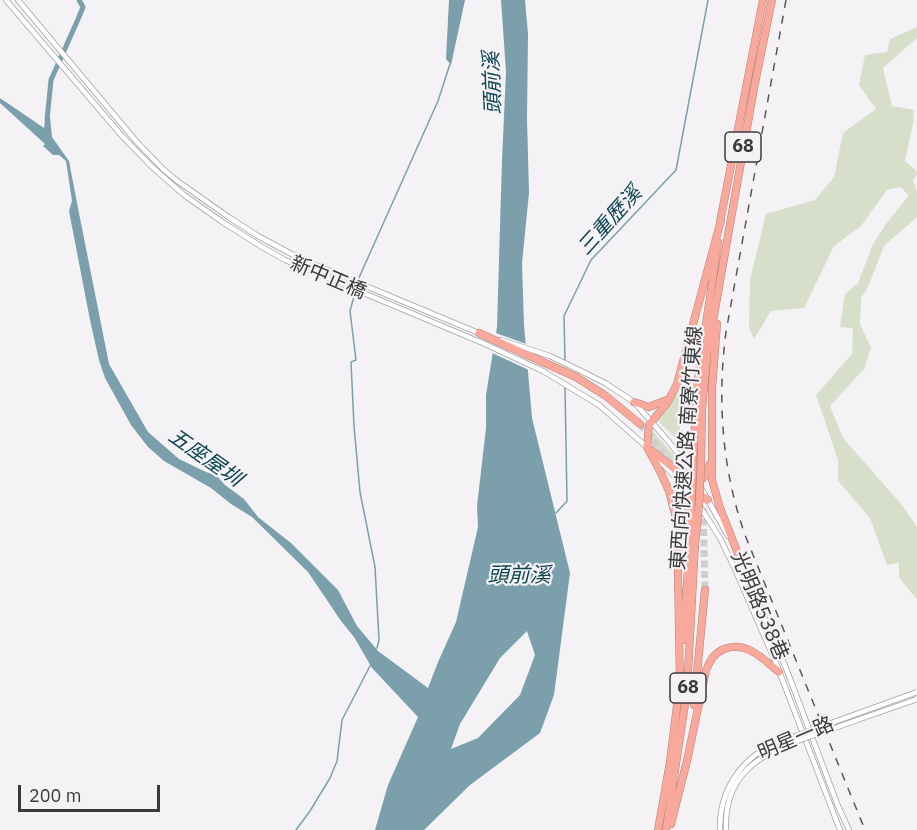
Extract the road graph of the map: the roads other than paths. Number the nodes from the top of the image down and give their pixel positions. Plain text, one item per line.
1 (6, 0) edge
2 (18, 0) edge
3 (763, 0) edge
4 (772, 0) edge
5 (720, 220) junction
6 (719, 295) junction
7 (479, 333) junction
8 (669, 399) junction
9 (634, 402) junction
10 (651, 422) junction
11 (640, 424) tunnel mouth
12 (647, 447) junction
13 (712, 458) junction
14 (698, 482) junction
15 (693, 496) junction
16 (708, 500) junction
17 (677, 522) junction
18 (693, 543) junction
19 (740, 559) junction
20 (705, 590) tunnel mouth
21 (779, 672) junction
22 (680, 686) junction
23 (917, 692) edge
24 (917, 699) edge
25 (692, 732) junction
26 (658, 830) edge
27 (667, 830) edge
28 (720, 830) edge
29 (726, 830) edge
30 (840, 830) edge
31 (849, 830) edge

1 - 12 street, 新中正橋
2 - 7 street, 新中正橋
3 - 5 highway, 東西向快速公路 南寮竹東線 / 68
4 - 6 highway, 東西向快速公路 南寮竹東線 / 68
5 - 8 highway
5 - 18 highway, 東西向快速公路 南寮竹東線 / 68, bridge
6 - 13 highway
6 - 18 highway, 東西向快速公路 南寮竹東線 / 68, bridge
7 - 9 street, 新中正橋
7 - 11 highway
8 - 9 highway
8 - 10 highway
9 - 10 street, 光明路538巷
10 - 12 highway
10 - 14 street, 光明路538巷
12 - 14 highway
12 - 15 street, 光明路538巷
12 - 17 highway
13 - 14 highway
13 - 19 highway
14 - 16 street, 光明路538巷
15 - 16 highway
15 - 17 highway
15 - 21 street, 光明路538巷
16 - 19 street, 光明路538巷
17 - 22 highway
18 - 22 highway, 東西向快速公路 南寮竹東線 / 68
18 - 27 highway, 東西向快速公路 南寮竹東線 / 68
19 - 31 street, 光明路538巷
20 - 25 highway
21 - 25 highway
21 - 30 street, 光明路538巷
22 - 26 highway, 東西向快速公路 南寮竹東線 / 68
23 - 28 street, 明星一路, bridge
24 - 29 street, 明星一路, bridge
25 - 27 highway

